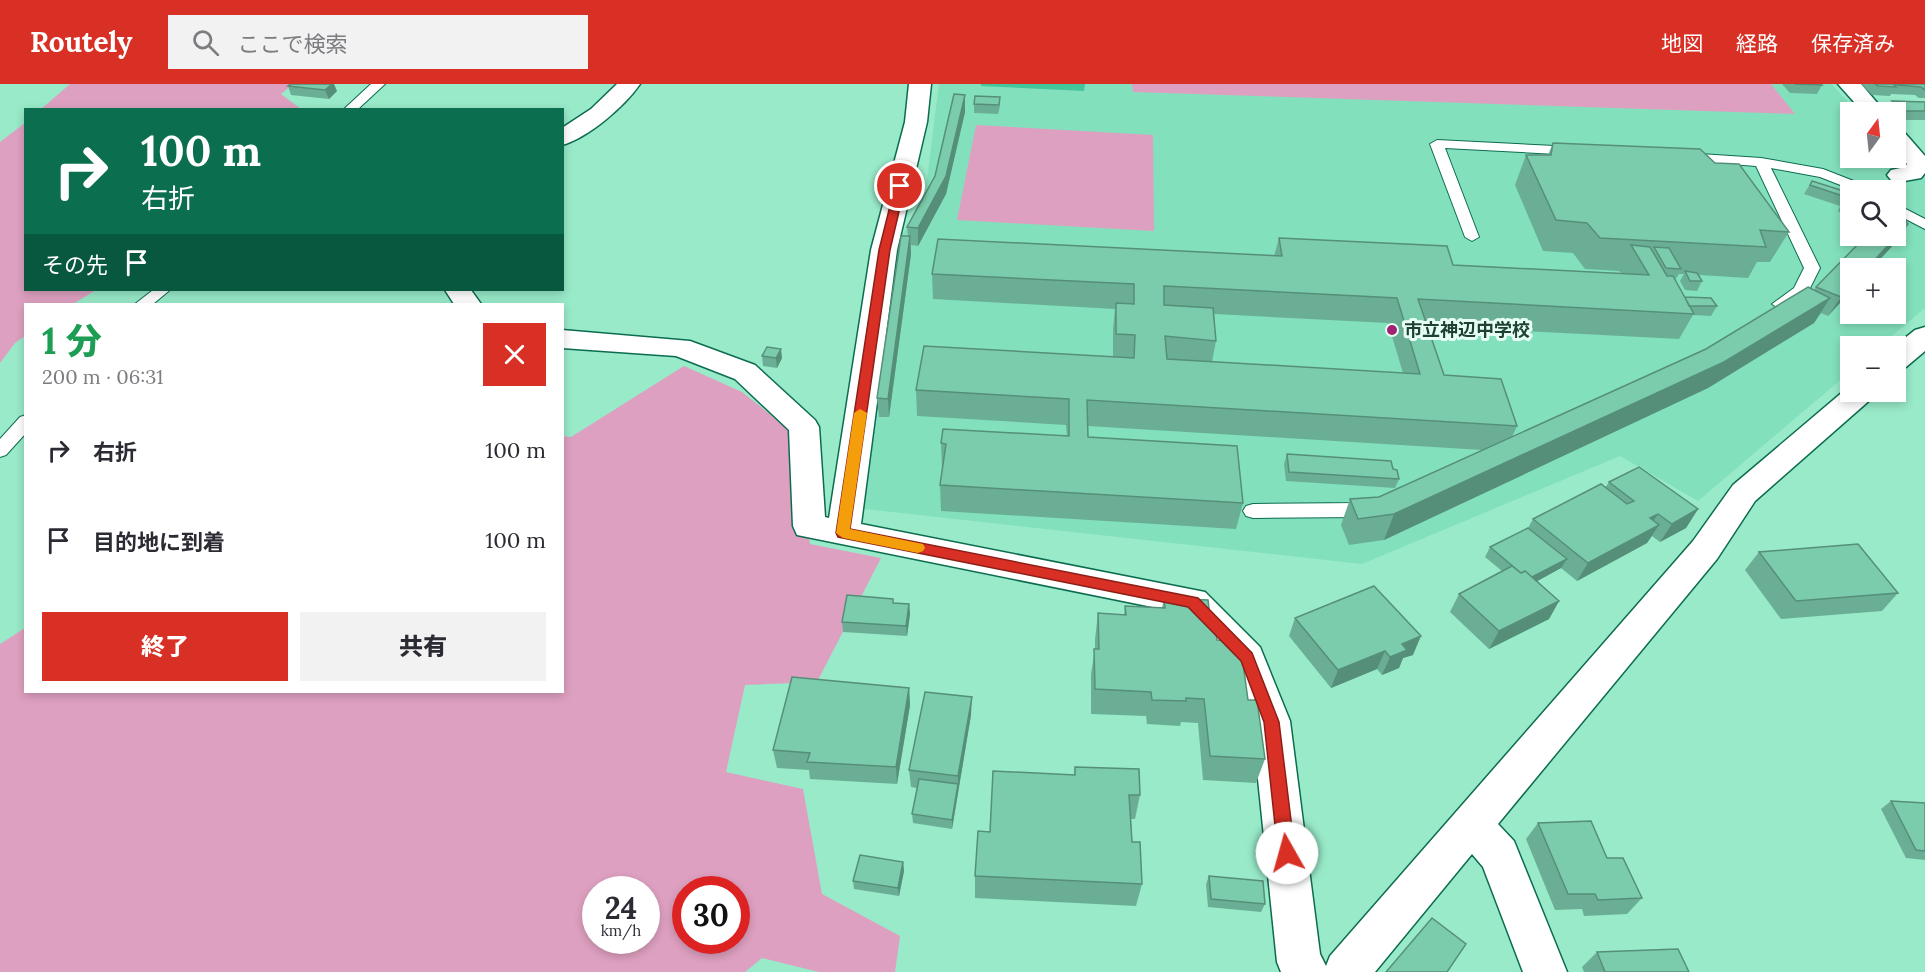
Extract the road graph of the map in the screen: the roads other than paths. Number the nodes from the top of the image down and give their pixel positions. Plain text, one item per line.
1 (379, 84) edge
2 (628, 84) edge
3 (920, 84) edge
4 (1849, 84) edge
5 (1865, 102) edge
6 (351, 108) edge
7 (564, 137) edge
8 (1906, 148) edge
9 (1593, 152) edge
10 (1665, 156) edge
11 (1761, 162) junction
12 (1899, 175) dead end
13 (1840, 180) edge
14 (1906, 214) edge
15 (1925, 225) edge
16 (1472, 237) dead end
17 (161, 291) edge
18 (144, 303) edge
19 (1761, 316) edge
20 (1925, 336) edge
21 (564, 339) edge
22 (1906, 352) edge
23 (1849, 402) edge
24 (24, 423) edge
25 (0, 451) edge
26 (1384, 500) edge
27 (1253, 511) dead end
28 (843, 533) junction
29 (1472, 824) junction
30 (1306, 972) edge
31 (1346, 972) edge
32 (1545, 972) edge

1 - 6 lane
2 - 7 street
3 - 28 street
4 - 5 street
8 - 12 street
9 - 16 lane
10 - 11 lane
11 - 13 lane
11 - 19 lane
14 - 15 lane
17 - 18 lane
20 - 22 street
21 - 28 street
23 - 29 street
24 - 25 lane
26 - 27 lane
28 - 30 street
29 - 31 street
29 - 32 street

